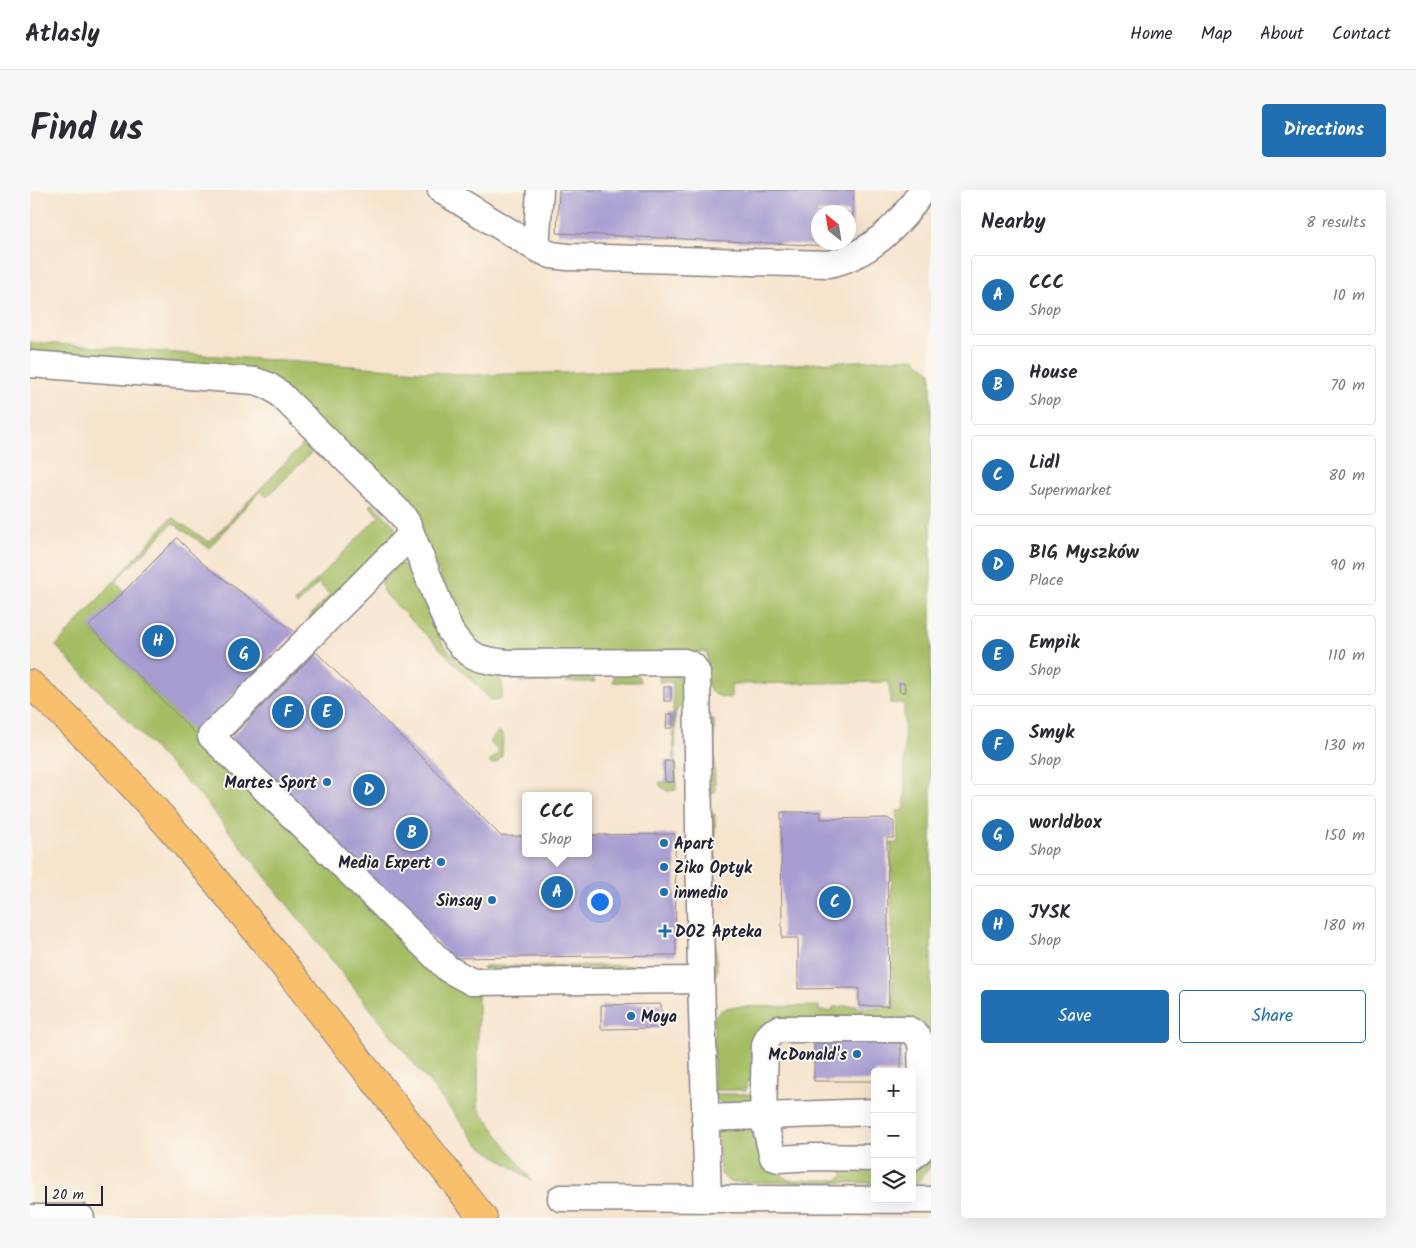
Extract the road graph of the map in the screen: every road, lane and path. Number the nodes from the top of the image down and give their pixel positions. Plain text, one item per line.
1 (441, 190) edge
2 (540, 190) edge
3 (922, 190) edge
4 (536, 248) junction
5 (30, 364) edge
6 (411, 536) junction
7 (30, 684) edge
8 (701, 980) junction
9 (871, 1112) edge
10 (763, 1116) junction
11 (705, 1118) junction
12 (916, 1154) edge
13 (871, 1158) edge
14 (561, 1198) dead end
15 (708, 1198) junction
16 (930, 1200) edge
17 (30, 1218) edge
18 (81, 1218) edge
19 (483, 1218) edge

1 - 4 street
2 - 4 street
3 - 4 street
5 - 6 street
6 - 8 street
6 - 8 street
7 - 19 main road
8 - 11 street
9 - 10 street
10 - 11 street
10 - 12 street
10 - 13 street
11 - 15 street
14 - 15 street
15 - 16 street
17 - 18 street

